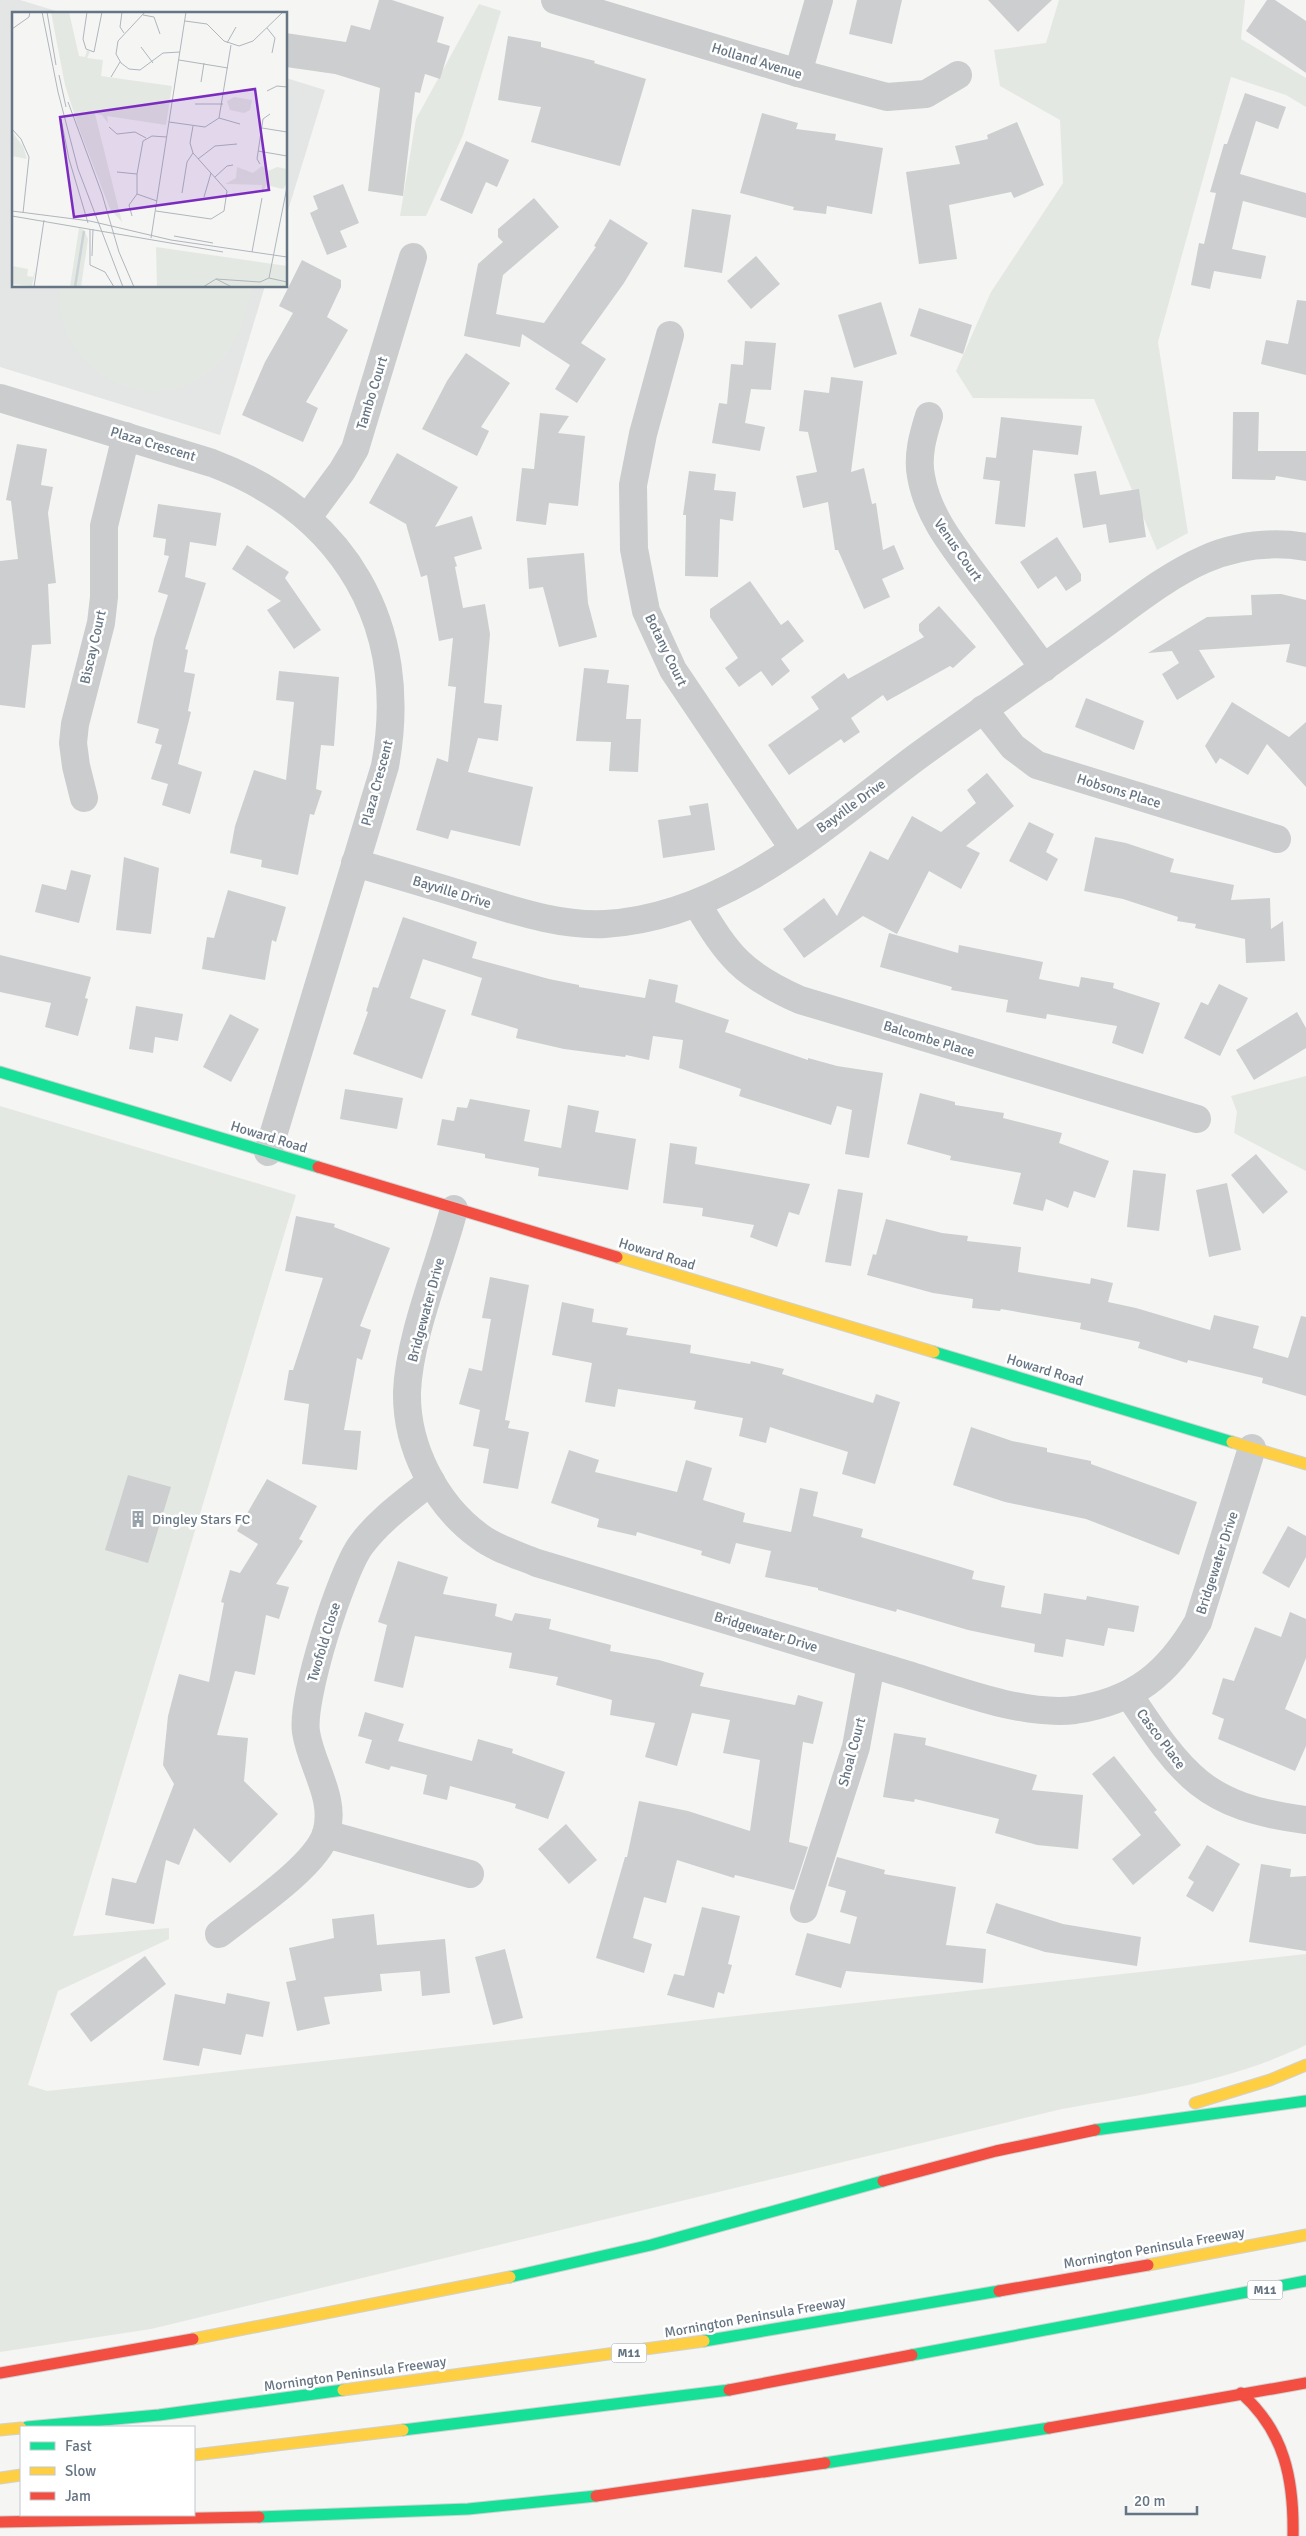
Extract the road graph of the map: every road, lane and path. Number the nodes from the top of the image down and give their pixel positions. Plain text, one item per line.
1 (555, 0) edge
2 (820, 0) edge
3 (798, 73) junction
4 (958, 75) dead end
5 (413, 257) dead end
6 (670, 335) dead end
7 (0, 398) edge
8 (929, 416) dead end
9 (126, 436) junction
10 (308, 517) junction
11 (1306, 547) edge
12 (1044, 668) junction
13 (983, 709) junction
14 (84, 798) dead end
15 (1277, 839) dead end
16 (793, 848) junction
17 (355, 863) junction
18 (697, 904) junction
19 (0, 1072) edge
20 (1197, 1120) dead end
21 (268, 1152) junction
22 (454, 1208) junction
23 (1252, 1448) junction
24 (1306, 1464) edge
25 (431, 1481) junction
26 (871, 1664) junction
27 (1128, 1695) junction
28 (1306, 1820) edge
29 (326, 1834) junction
30 (470, 1874) dead end
31 (804, 1909) dead end
32 (219, 1934) dead end
33 (1306, 2065) edge
34 (1306, 2101) edge
35 (1102, 2130) junction
36 (1306, 2235) edge
37 (1306, 2281) edge
38 (0, 2373) edge
39 (1306, 2383) edge
40 (1241, 2393) junction
41 (38, 2426) edge
42 (20, 2428) edge
43 (0, 2430) edge
44 (195, 2454) edge
45 (20, 2476) edge
46 (0, 2478) edge
47 (0, 2522) edge
48 (1293, 2536) edge

1 - 3 street, Holland Avenue
2 - 3 street
3 - 4 street, Holland Avenue
5 - 10 street, Tambo Court
6 - 16 street, Botany Court
7 - 9 street, Plaza Crescent
8 - 12 street, Venus Court
9 - 10 street, Plaza Crescent
9 - 14 street, Biscay Court
10 - 17 street, Plaza Crescent
11 - 12 street, Bayville Drive
12 - 13 street, Bayville Drive
13 - 15 street, Hobsons Place
13 - 16 street, Bayville Drive
16 - 18 street, Bayville Drive
17 - 18 street, Bayville Drive
17 - 21 street, Plaza Crescent
18 - 20 street, Balcombe Place
19 - 21 main road, Howard Road
21 - 22 main road, Howard Road
22 - 23 main road, Howard Road
22 - 25 street, Bridgewater Drive
23 - 24 main road, Howard Road
23 - 27 street, Bridgewater Drive
25 - 26 street, Bridgewater Drive
25 - 29 street, Twofold Close
26 - 27 street, Bridgewater Drive
26 - 31 street, Shoal Court
27 - 28 street, Casco Place
29 - 30 street
29 - 32 street, Twofold Close
33 - 35 main road
34 - 35 main road
35 - 38 main road
36 - 41 main road, Mornington Peninsula Freeway / M11
37 - 44 main road, M11
39 - 40 main road
40 - 47 main road
40 - 48 main road
42 - 43 main road
45 - 46 main road

